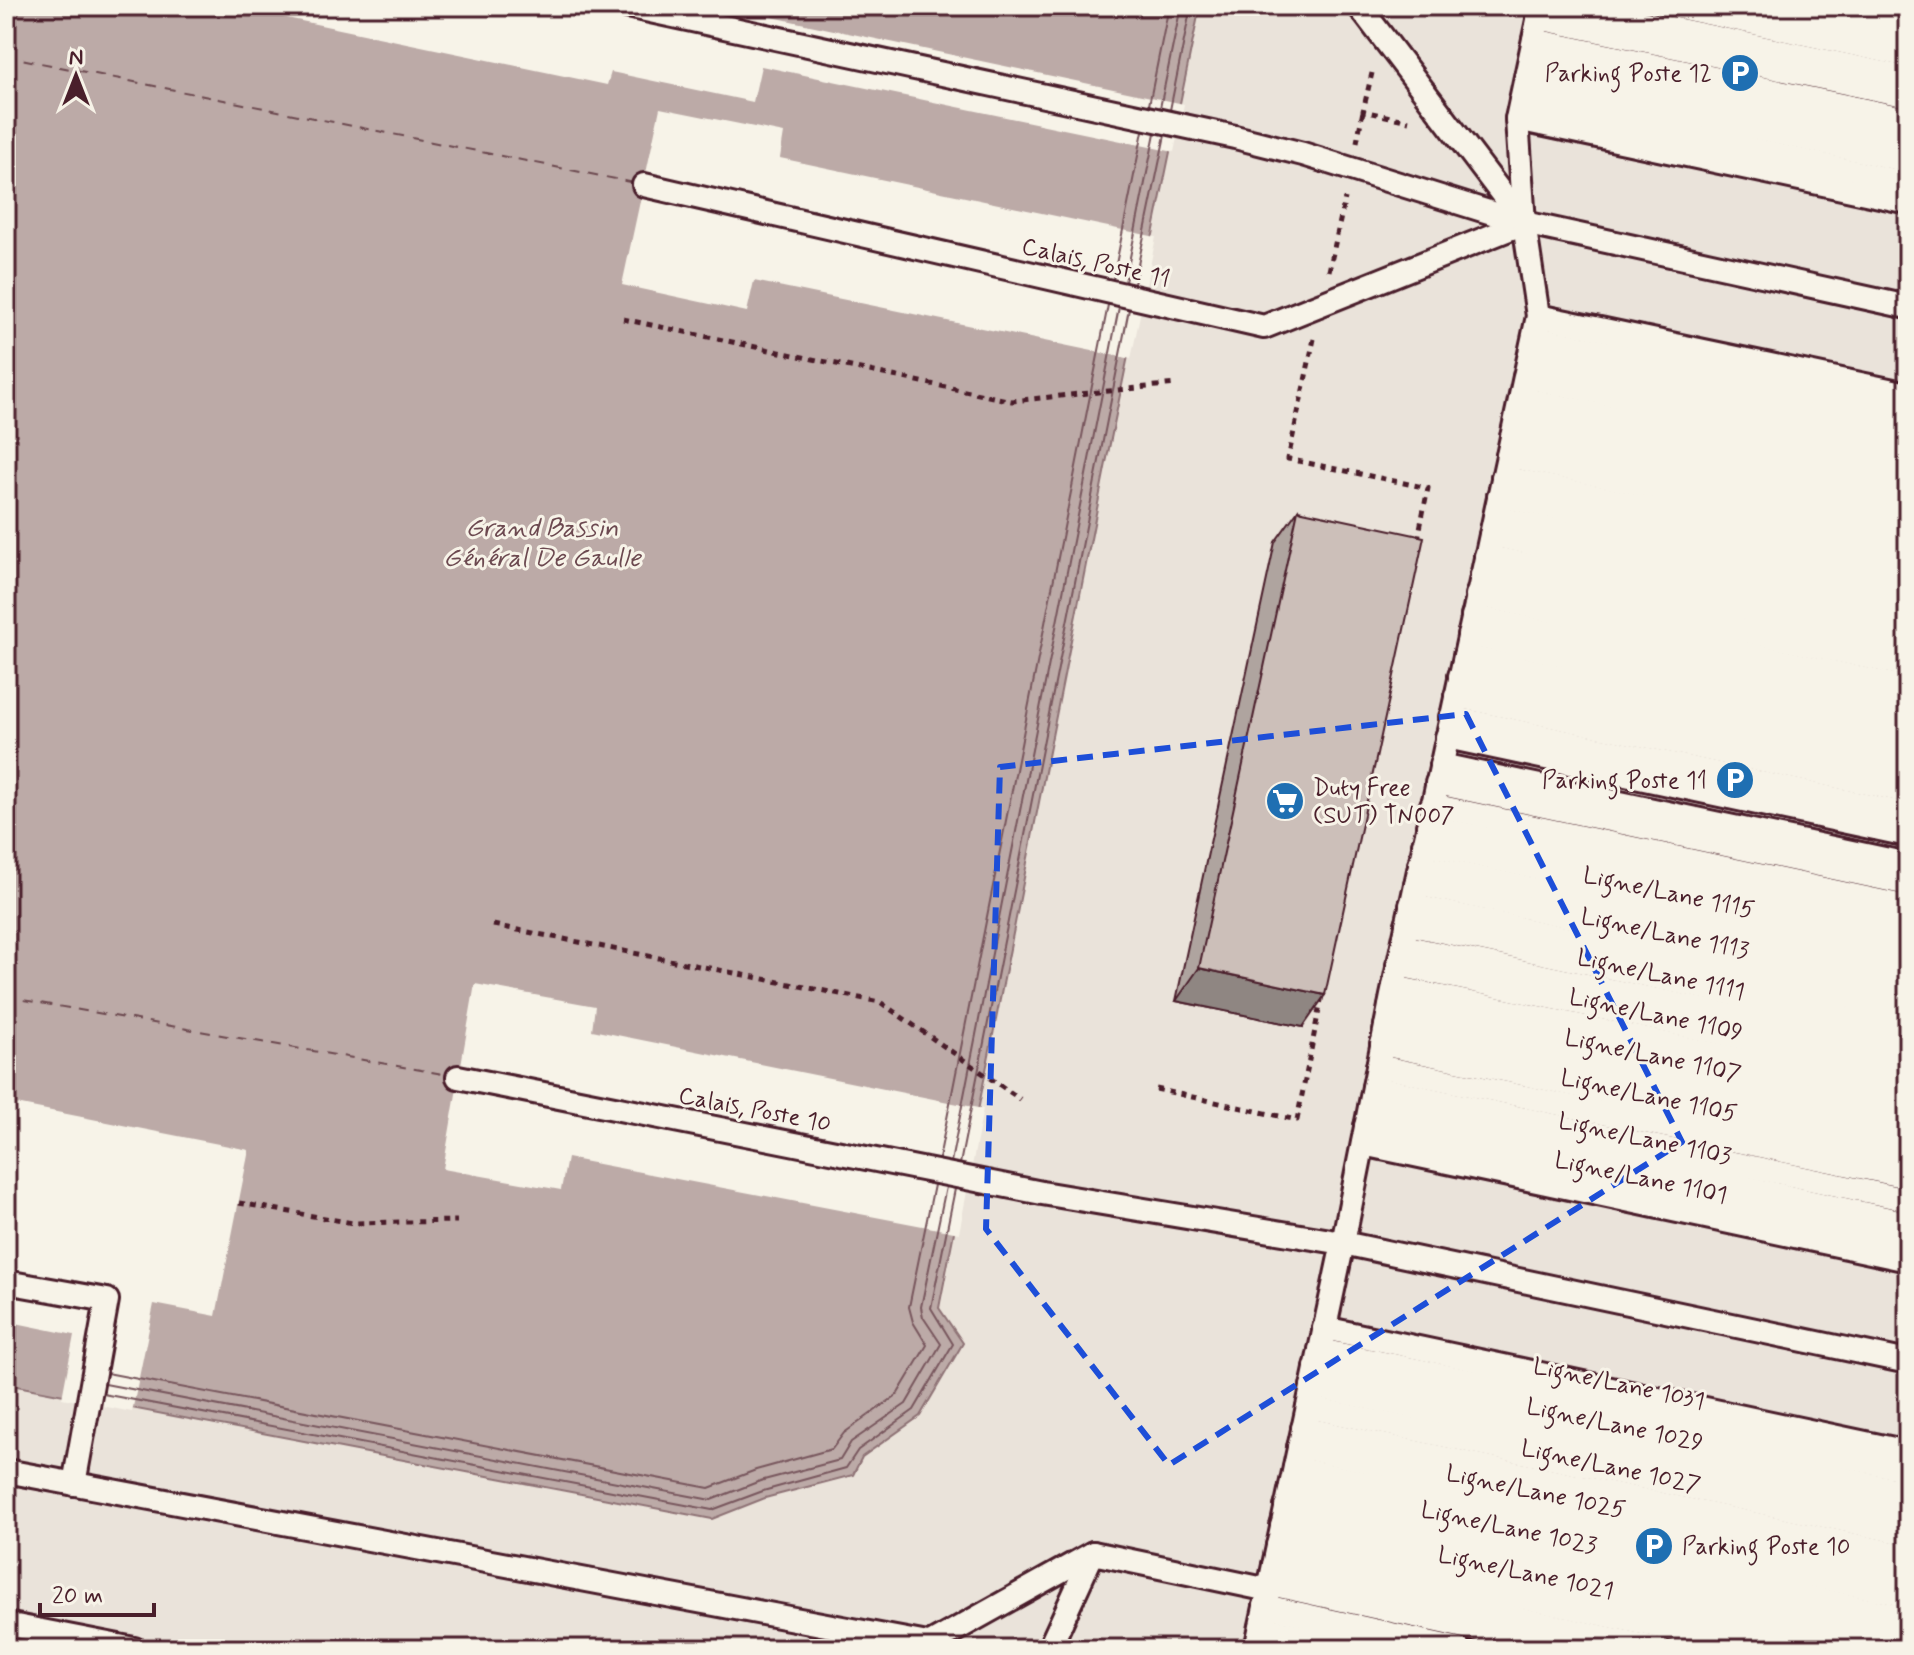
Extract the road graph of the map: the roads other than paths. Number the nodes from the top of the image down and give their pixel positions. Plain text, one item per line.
1 (627, 6) edge
2 (1359, 6) edge
3 (1566, 6) edge
4 (1674, 6) edge
5 (1769, 6) edge
6 (1863, 6) edge
7 (1908, 16) edge
8 (1908, 36) edge
9 (1908, 56) edge
10 (1530, 60) edge
11 (1908, 78) edge
12 (1908, 96) edge
13 (1908, 119) edge
14 (1908, 140) edge
15 (1908, 161) edge
16 (1908, 183) edge
17 (644, 185) dead end
18 (1908, 202) edge
19 (1524, 223) junction
20 (1908, 307) edge
21 (1908, 394) edge
22 (1908, 415) edge
23 (1908, 436) edge
24 (1908, 457) edge
25 (1908, 478) edge
26 (1908, 499) edge
27 (1908, 520) edge
28 (1493, 526) junction
29 (1908, 541) edge
30 (1908, 562) edge
31 (1908, 583) edge
32 (1908, 604) edge
33 (1908, 625) edge
34 (1908, 645) edge
35 (1908, 666) edge
36 (1908, 688) edge
37 (1908, 709) edge
38 (1908, 729) edge
39 (1908, 750) edge
40 (1908, 771) edge
41 (1908, 792) edge
42 (1908, 814) edge
43 (1908, 835) edge
44 (1908, 864) edge
45 (1908, 884) edge
46 (1908, 907) edge
47 (1908, 927) edge
48 (1908, 948) edge
49 (1401, 955) junction
50 (1908, 969) edge
51 (1908, 990) edge
52 (1908, 1011) edge
53 (1908, 1032) edge
54 (1908, 1053) edge
55 (1908, 1073) edge
56 (458, 1077) dead end
57 (1908, 1094) edge
58 (1908, 1115) edge
59 (1908, 1136) edge
60 (1908, 1157) edge
61 (1908, 1177) edge
62 (1908, 1200) edge
63 (1908, 1223) edge
64 (1908, 1241) edge
65 (1343, 1243) junction
66 (1908, 1260) edge
67 (6, 1282) edge
68 (1908, 1362) edge
69 (1908, 1452) edge
70 (1908, 1470) edge
71 (6, 1471) edge
72 (74, 1484) junction
73 (1908, 1492) edge
74 (1289, 1493) edge
75 (1908, 1513) edge
76 (1908, 1534) edge
77 (1093, 1553) junction
78 (1908, 1556) edge
79 (1908, 1576) edge
80 (1908, 1596) edge
81 (1908, 1618) edge
82 (6, 1624) edge
83 (1908, 1639) edge
84 (927, 1647) edge
85 (134, 1649) edge
86 (1049, 1649) edge
87 (1362, 1649) edge
88 (1459, 1649) edge
89 (1564, 1649) edge
90 (1660, 1649) edge
91 (1763, 1649) edge
92 (1858, 1649) edge

1 - 19 lane
2 - 19 lane
3 - 11 lane
4 - 9 lane
5 - 8 lane
6 - 7 lane
10 - 12 lane
10 - 13 lane
10 - 14 lane
10 - 15 lane
10 - 16 lane
10 - 18 lane
10 - 19 lane
17 - 19 lane, Calais, Poste 11
19 - 20 lane
19 - 28 lane
21 - 28 lane
22 - 28 lane
23 - 28 lane
24 - 28 lane
25 - 28 lane
26 - 28 lane
27 - 28 lane
28 - 29 lane
28 - 30 lane
28 - 31 lane
28 - 32 lane
28 - 33 lane
28 - 34 lane
28 - 35 lane
28 - 36 lane
28 - 37 lane
28 - 38 lane
28 - 39 lane
28 - 40 lane
28 - 41 lane
28 - 42 lane
28 - 43 lane
28 - 49 lane
44 - 49 lane
45 - 49 lane
46 - 49 lane
47 - 49 lane
48 - 49 lane
49 - 50 lane, Ligne/Lane 1115
49 - 51 lane
49 - 52 lane, Ligne/Lane 1113
49 - 53 lane
49 - 54 lane, Ligne/Lane 1111
49 - 55 lane
49 - 57 lane, Ligne/Lane 1109
49 - 58 lane
49 - 59 lane, Ligne/Lane 1107
49 - 60 lane
49 - 61 lane, Ligne/Lane 1105
49 - 62 lane
49 - 63 lane, Ligne/Lane 1103
49 - 64 lane
49 - 65 lane
49 - 66 lane, Ligne/Lane 1101
56 - 65 lane, Calais, Poste 10
65 - 68 lane, Calais, Poste 10
65 - 74 lane
67 - 72 lane
69 - 74 lane
70 - 74 lane, Ligne/Lane 1031
71 - 72 lane
72 - 84 lane
73 - 74 lane
74 - 75 lane, Ligne/Lane 1029
74 - 76 lane
74 - 77 lane
74 - 78 lane, Ligne/Lane 1027
74 - 79 lane
74 - 80 lane, Ligne/Lane 1025
74 - 81 lane
74 - 83 lane, Ligne/Lane 1023
74 - 87 lane
74 - 88 lane
74 - 89 lane
74 - 90 lane
74 - 91 lane, Ligne/Lane 1021
74 - 92 lane
77 - 84 lane
77 - 86 lane
82 - 85 lane

